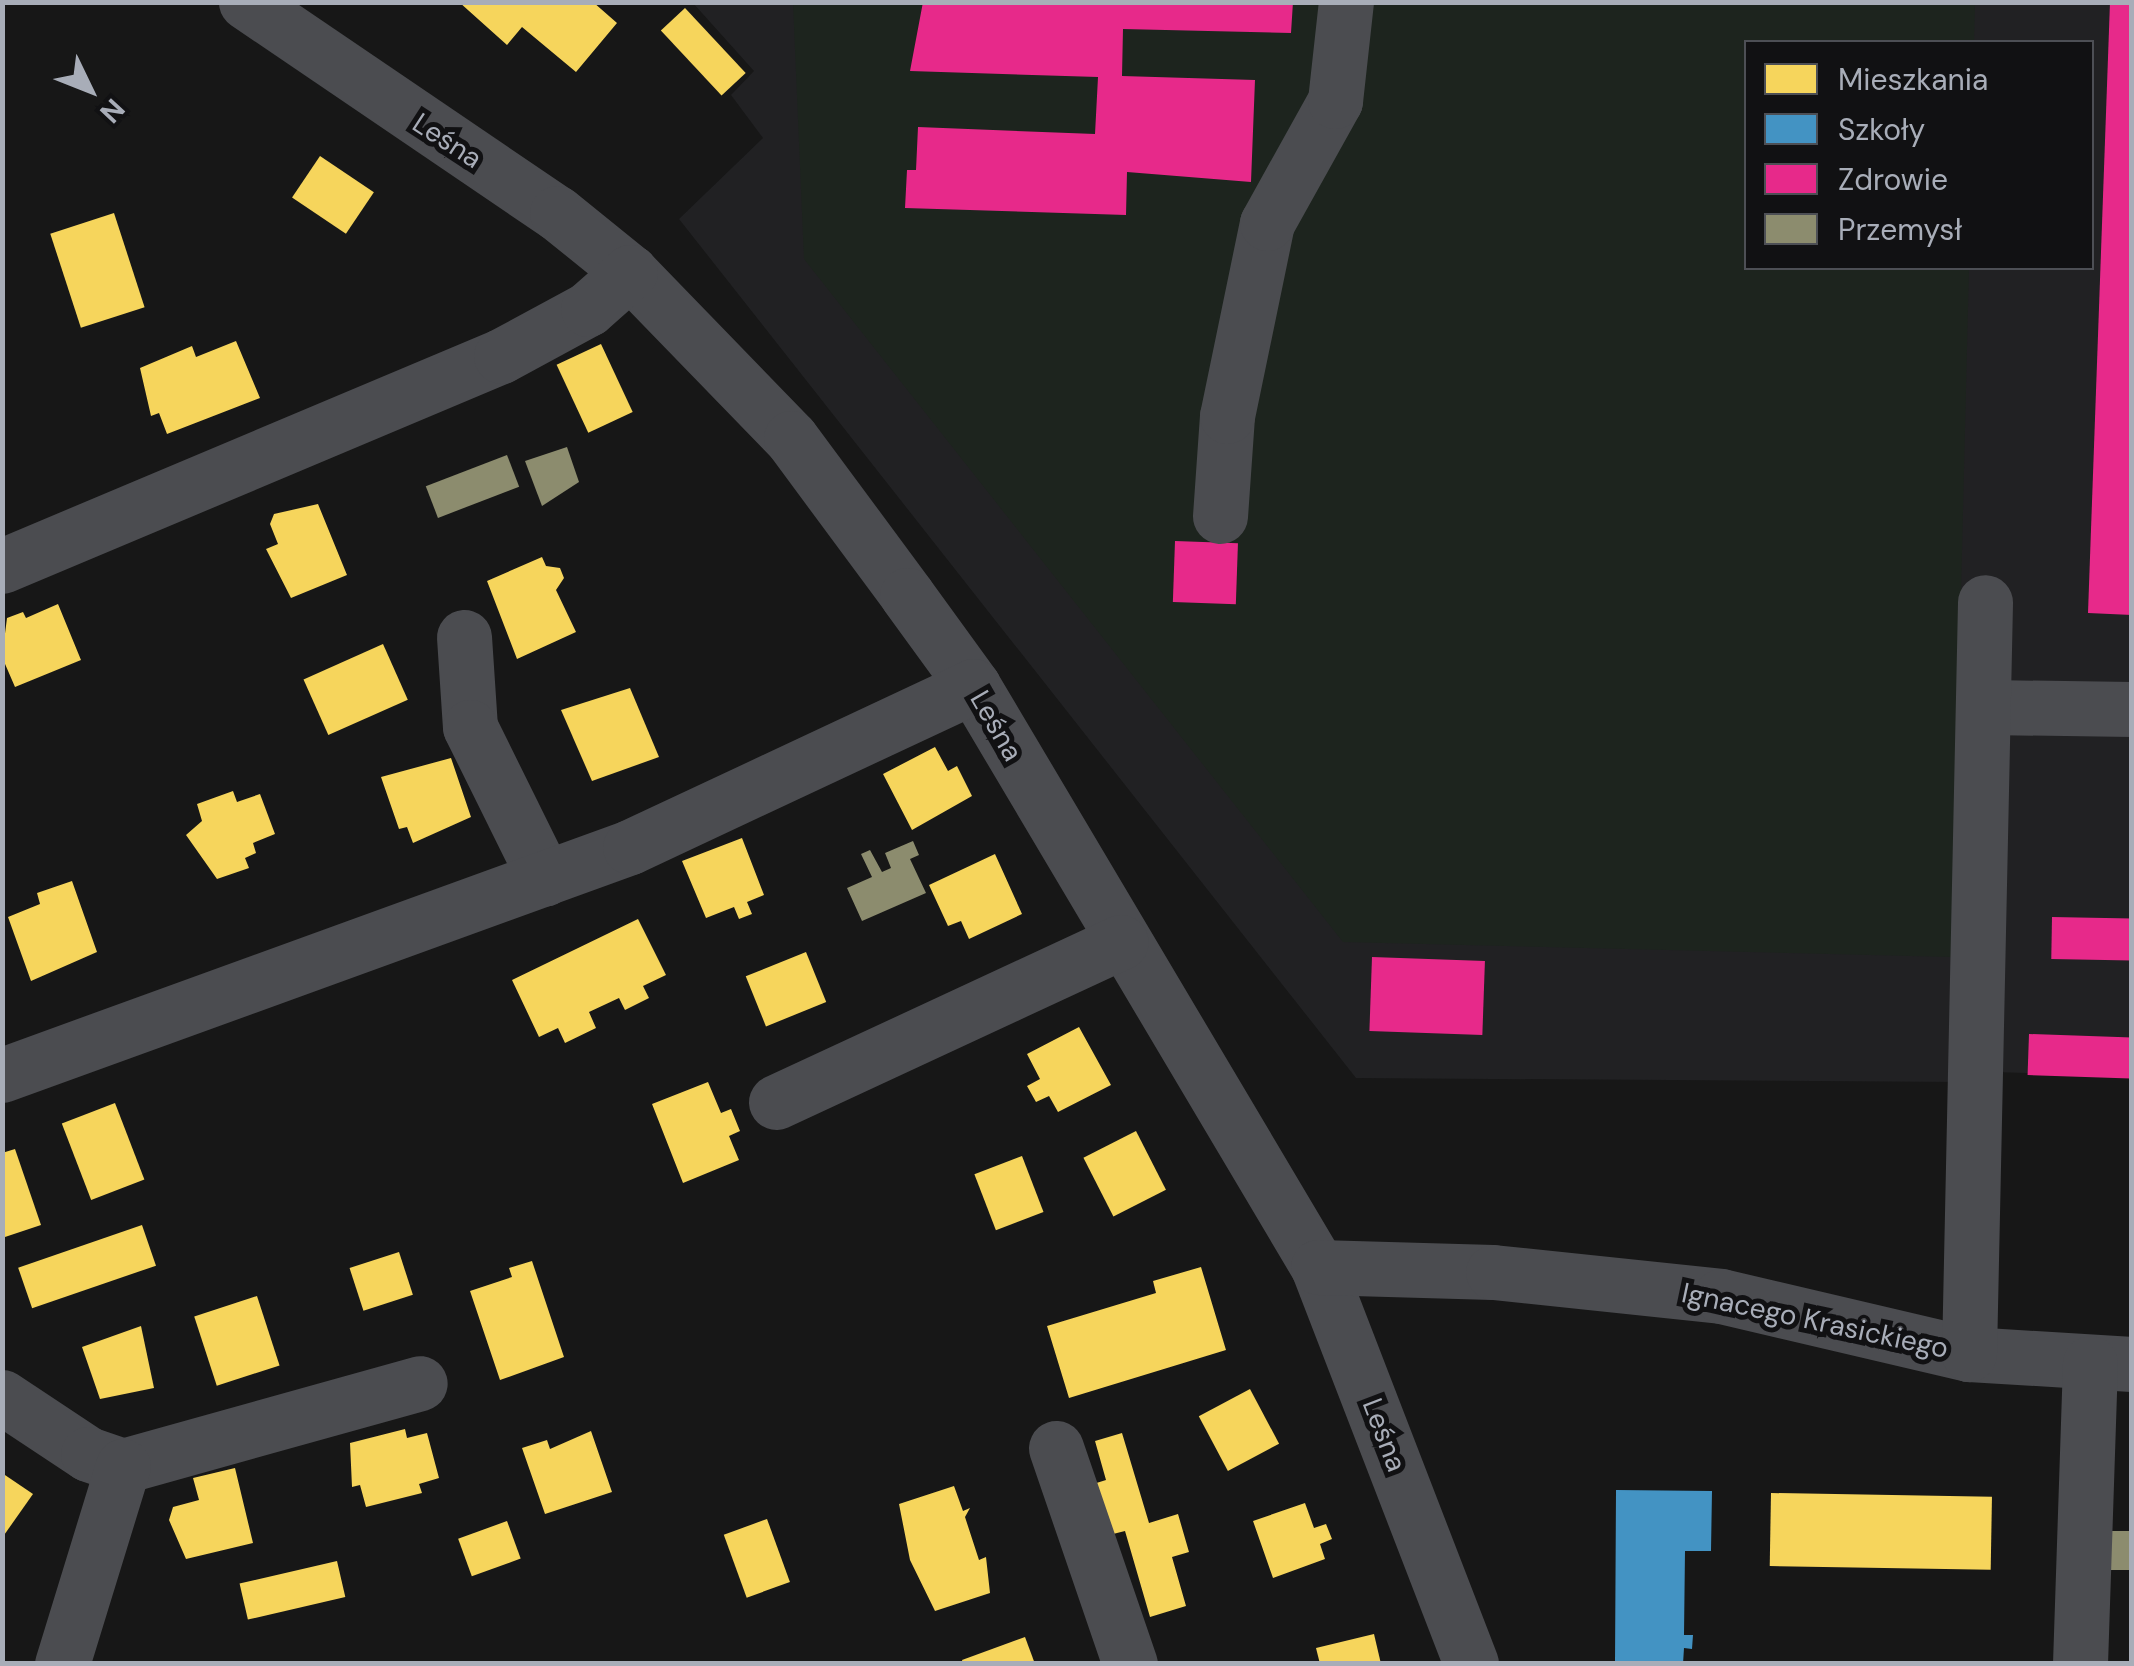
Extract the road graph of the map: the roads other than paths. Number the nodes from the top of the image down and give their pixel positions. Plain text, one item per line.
1 (246, 2) edge
2 (1346, 2) edge
3 (630, 272) junction
4 (1220, 516) dead end
5 (2, 566) edge
6 (1985, 602) dead end
7 (464, 638) dead end
8 (973, 686) junction
9 (1988, 707) junction
10 (2132, 709) edge
11 (546, 879) junction
12 (1121, 942) junction
13 (2, 1075) edge
14 (776, 1102) dead end
15 (1318, 1267) junction
16 (1969, 1354) junction
17 (2111, 1364) edge
18 (420, 1383) dead end
19 (2, 1397) edge
20 (1056, 1448) dead end
21 (123, 1466) junction
22 (62, 1664) edge
23 (1130, 1664) edge
24 (1471, 1664) edge
25 (2080, 1664) edge

1 - 3 street, Leśna
2 - 4 street
3 - 5 street
3 - 8 street, Leśna
6 - 9 street
7 - 11 street
8 - 11 street
8 - 12 street, Leśna
9 - 10 street
9 - 16 street
11 - 13 street
12 - 14 street
12 - 15 street, Leśna
15 - 16 street, Ignacego Krasickiego
15 - 24 street, Leśna
16 - 17 street, Ignacego Krasickiego
17 - 25 street
18 - 21 street
19 - 21 street
20 - 23 street
21 - 22 street

